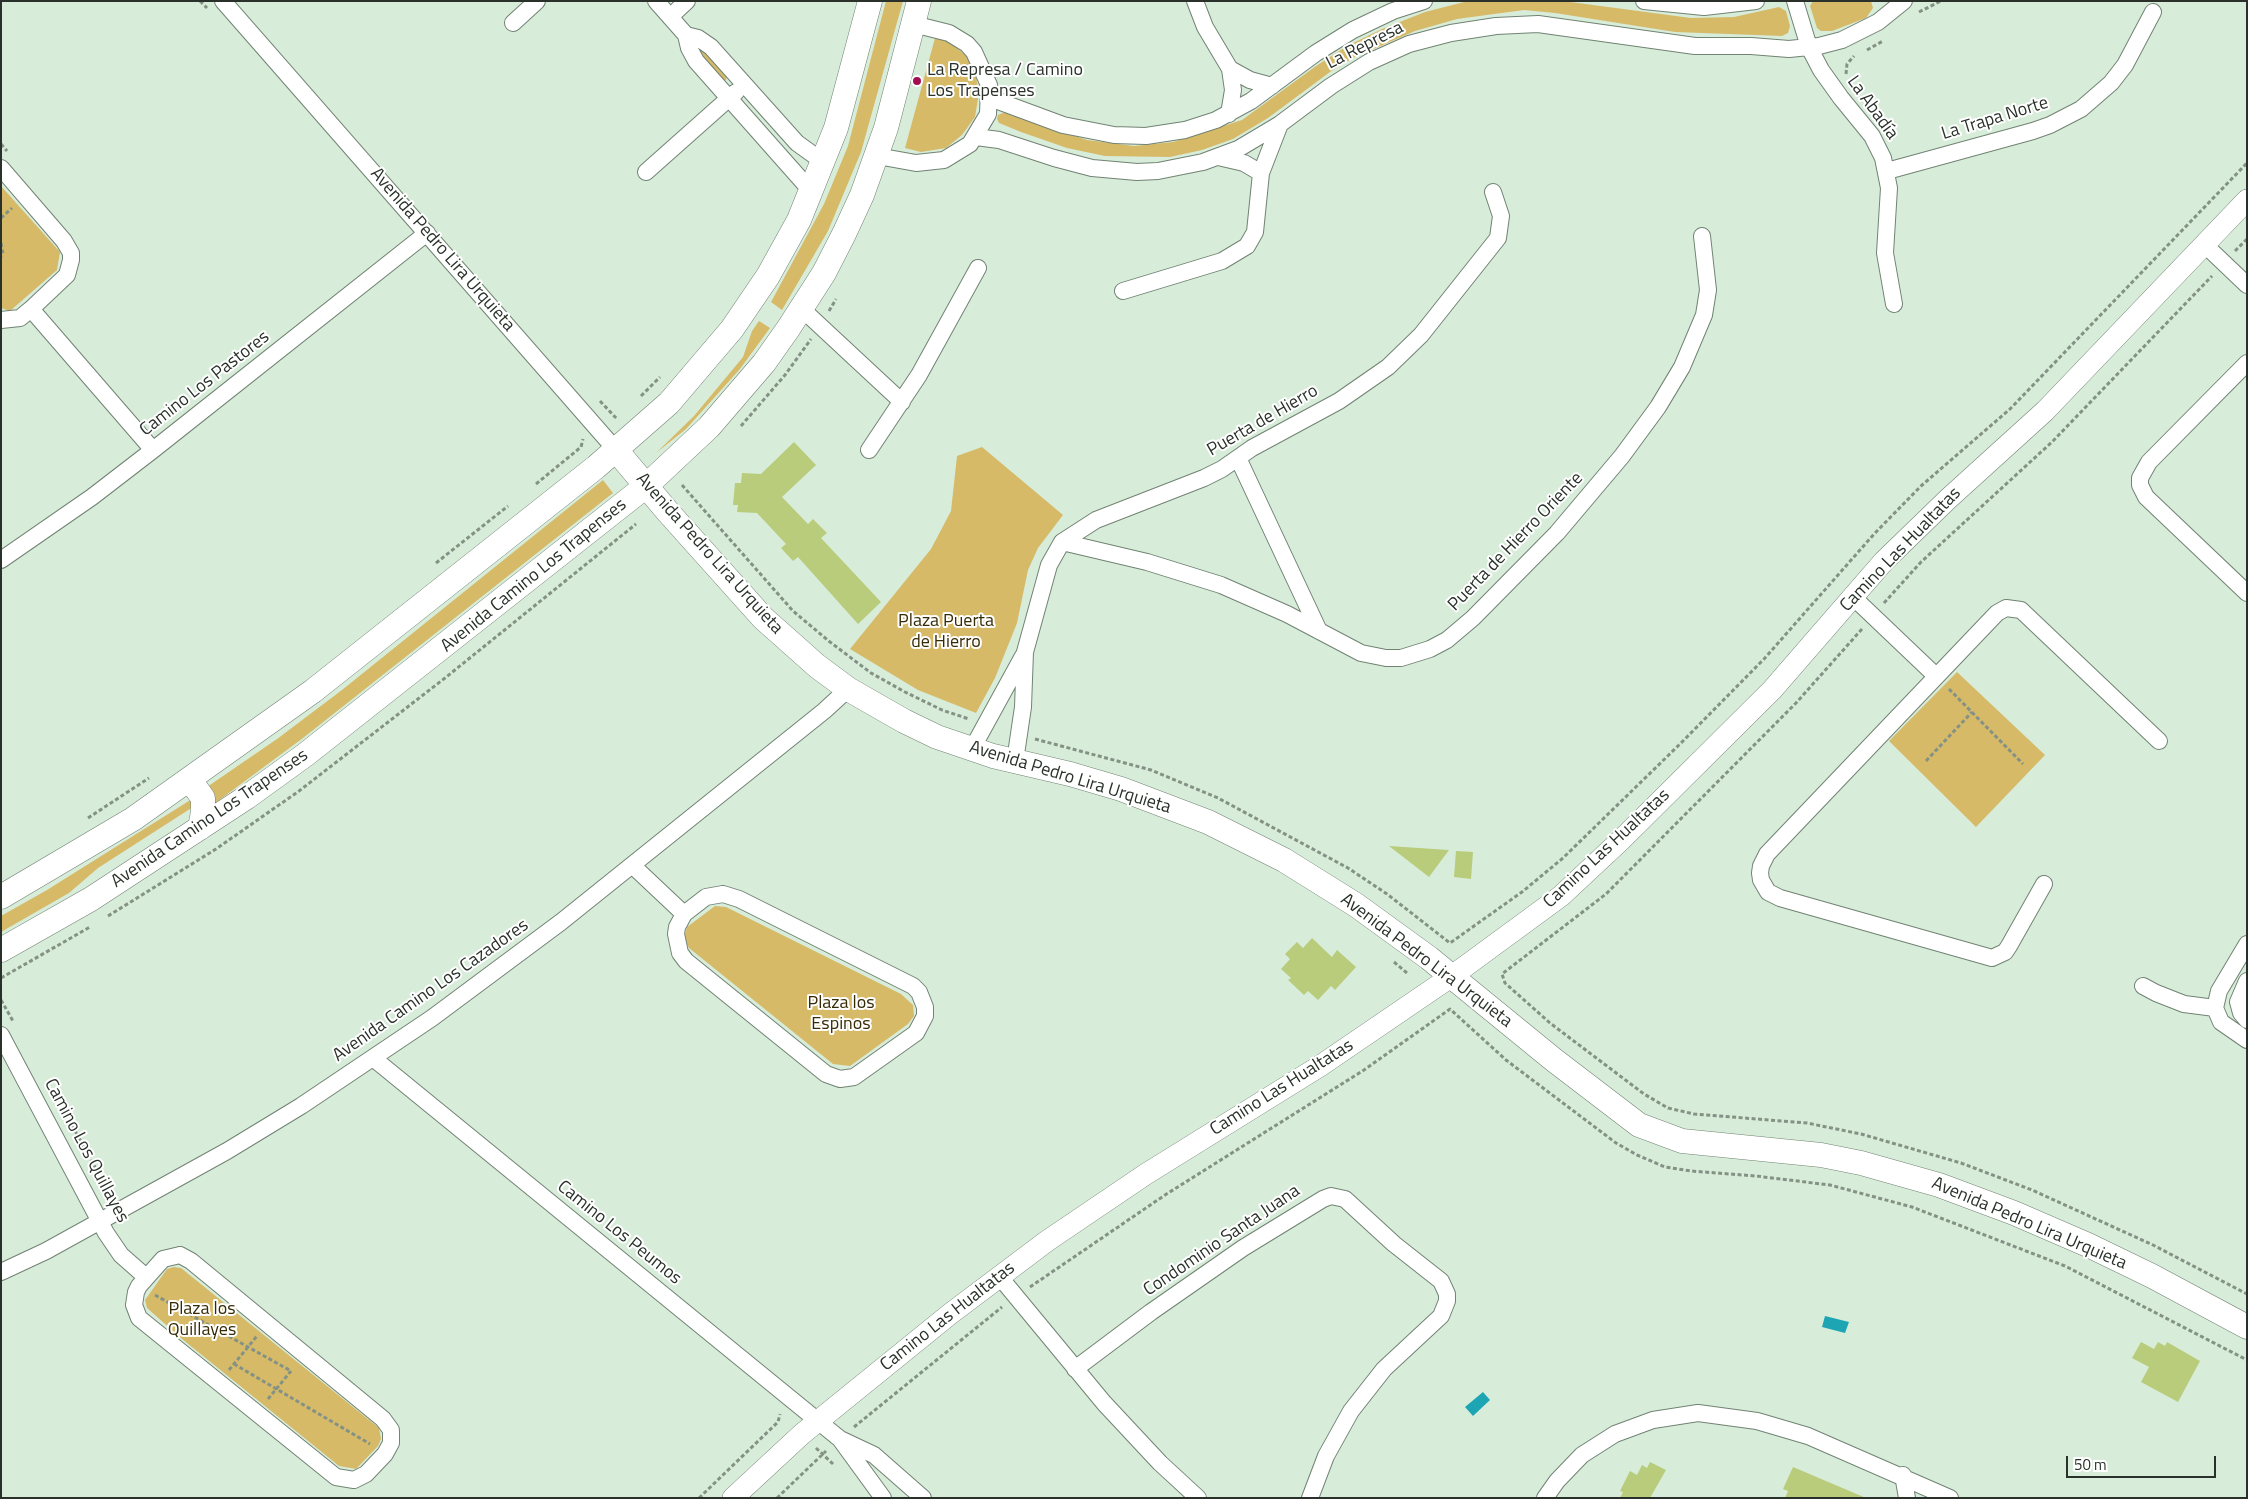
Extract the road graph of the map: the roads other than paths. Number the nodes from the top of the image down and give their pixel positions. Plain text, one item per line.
1 (223, 1) edge
2 (537, 1) edge
3 (656, 1) edge
4 (687, 1) edge
5 (870, 1) edge
6 (919, 1) edge
7 (1195, 1) edge
8 (1424, 1) edge
9 (1644, 1) edge
10 (1756, 1) edge
11 (1795, 1) edge
12 (1909, 8) edge
13 (2153, 12) dead end
14 (670, 17) junction
15 (513, 22) dead end
16 (913, 24) junction
17 (686, 35) junction
18 (1809, 47) junction
19 (1230, 69) junction
20 (745, 84) junction
21 (1272, 86) junction
22 (729, 98) junction
23 (990, 98) junction
24 (1229, 114) junction
25 (1280, 124) junction
26 (976, 137) junction
27 (876, 156) junction
28 (1218, 156) junction
29 (825, 159) junction
30 (7, 163) edge
31 (1887, 171) junction
32 (646, 172) dead end
33 (1261, 173) junction
34 (812, 192) junction
35 (1493, 192) dead end
36 (2247, 200) edge
37 (427, 233) junction
38 (1702, 236) dead end
39 (2205, 245) junction
40 (978, 268) dead end
41 (2247, 285) edge
42 (1123, 291) dead end
43 (1894, 304) dead end
44 (32, 309) junction
45 (802, 309) junction
46 (1, 320) edge
47 (2247, 364) edge
48 (902, 402) junction
49 (153, 450) junction
50 (616, 450) junction
51 (868, 450) dead end
52 (1238, 458) junction
53 (646, 486) junction
54 (1062, 542) junction
55 (1, 560) edge
56 (2247, 593) edge
57 (1853, 597) junction
58 (1319, 631) junction
59 (1025, 652) junction
60 (1936, 676) junction
61 (848, 689) junction
62 (2159, 741) dead end
63 (972, 749) junction
64 (1015, 761) junction
65 (187, 782) junction
66 (200, 828) junction
67 (632, 865) junction
68 (2044, 884) dead end
69 (1, 897) edge
70 (684, 914) junction
71 (2247, 944) edge
72 (1, 950) edge
73 (1452, 976) junction
74 (2247, 981) edge
75 (2143, 986) dead end
76 (2215, 1008) junction
77 (2247, 1020) edge
78 (1, 1035) edge
79 (2247, 1040) edge
80 (374, 1058) junction
81 (100, 1222) junction
82 (1, 1272) edge
83 (999, 1276) junction
84 (143, 1281) junction
85 (2247, 1327) edge
86 (1075, 1369) junction
87 (819, 1421) junction
88 (840, 1439) junction
89 (1902, 1475) junction
90 (733, 1498) edge
91 (883, 1498) edge
92 (923, 1498) edge
93 (1198, 1498) edge
94 (1310, 1498) edge
95 (1544, 1498) edge
96 (1907, 1498) edge
97 (1950, 1498) edge

1 - 37 street, Avenida Pedro Lira Urquieta
2 - 15 street
3 - 14 street
4 - 14 street
5 - 29 main road
6 - 16 main road, Avenida Camino Los Trapenses
7 - 19 street
8 - 21 street, La Represa
9 - 10 street
11 - 18 street, La Abadía
12 - 18 street, La Represa
13 - 31 street, La Trapa Norte
14 - 17 street
16 - 23 street
16 - 27 main road, Avenida Camino Los Trapenses
17 - 20 street
17 - 22 street
18 - 25 street, La Represa
18 - 31 street, La Abadía
19 - 21 street
19 - 24 street
20 - 22 street
20 - 29 street
21 - 24 street, La Represa
22 - 32 street
22 - 34 street
23 - 24 street, La Represa
23 - 26 street
25 - 28 street, La Represa
25 - 33 street
26 - 27 street
26 - 28 street, La Represa
27 - 45 main road, Avenida Camino Los Trapenses
28 - 33 street
29 - 34 main road
30 - 44 street
31 - 43 street, La Abadía
33 - 42 street
34 - 50 main road
35 - 52 street, Puerta de Hierro
36 - 39 street, Camino Las Hualtatas
37 - 49 street, Camino Los Pastores
37 - 50 street, Avenida Pedro Lira Urquieta
38 - 58 street, Puerta de Hierro Oriente
39 - 41 street
39 - 57 street, Camino Las Hualtatas
40 - 48 street
44 - 46 street
44 - 49 street
45 - 48 street
45 - 53 main road, Avenida Camino Los Trapenses
47 - 56 street
48 - 51 street
49 - 55 street, Camino Los Pastores
50 - 53 main road, Avenida Pedro Lira Urquieta
50 - 65 main road
52 - 54 street, Puerta de Hierro
52 - 58 street
53 - 61 main road, Avenida Pedro Lira Urquieta
53 - 66 main road, Avenida Camino Los Trapenses
54 - 58 street, Puerta de Hierro Oriente
54 - 59 street, Puerta de Hierro
57 - 60 street
57 - 73 street, Camino Las Hualtatas
59 - 63 street, Puerta de Hierro
59 - 64 street, Puerta de Hierro
60 - 62 street
60 - 68 street
61 - 63 main road, Avenida Pedro Lira Urquieta
61 - 67 street, Avenida Camino Los Cazadores
63 - 64 main road, Avenida Pedro Lira Urquieta
64 - 73 main road, Avenida Pedro Lira Urquieta
65 - 66 main road
65 - 69 main road
66 - 72 main road, Avenida Camino Los Trapenses
67 - 70 street
67 - 80 street, Avenida Camino Los Cazadores
70 - 70 street
71 - 76 street
73 - 83 street, Camino Las Hualtatas
73 - 85 main road, Avenida Pedro Lira Urquieta
74 - 77 street
75 - 76 street
76 - 79 street
78 - 81 street, Camino Los Quillayes
80 - 81 street, Avenida Camino Los Cazadores
80 - 87 street, Camino Los Peumos
81 - 82 street, Avenida Camino Los Cazadores
81 - 84 street, Camino Los Quillayes
83 - 86 street
83 - 87 street, Camino Las Hualtatas
84 - 84 street
86 - 93 street
86 - 94 street, Condominio Santa Juana
87 - 88 street, Camino Los Peumos
87 - 90 street, Camino Las Hualtatas
88 - 91 street, Camino Los Peumos
88 - 92 street, Camino Los Peumos
89 - 95 street
89 - 96 street
89 - 97 street

